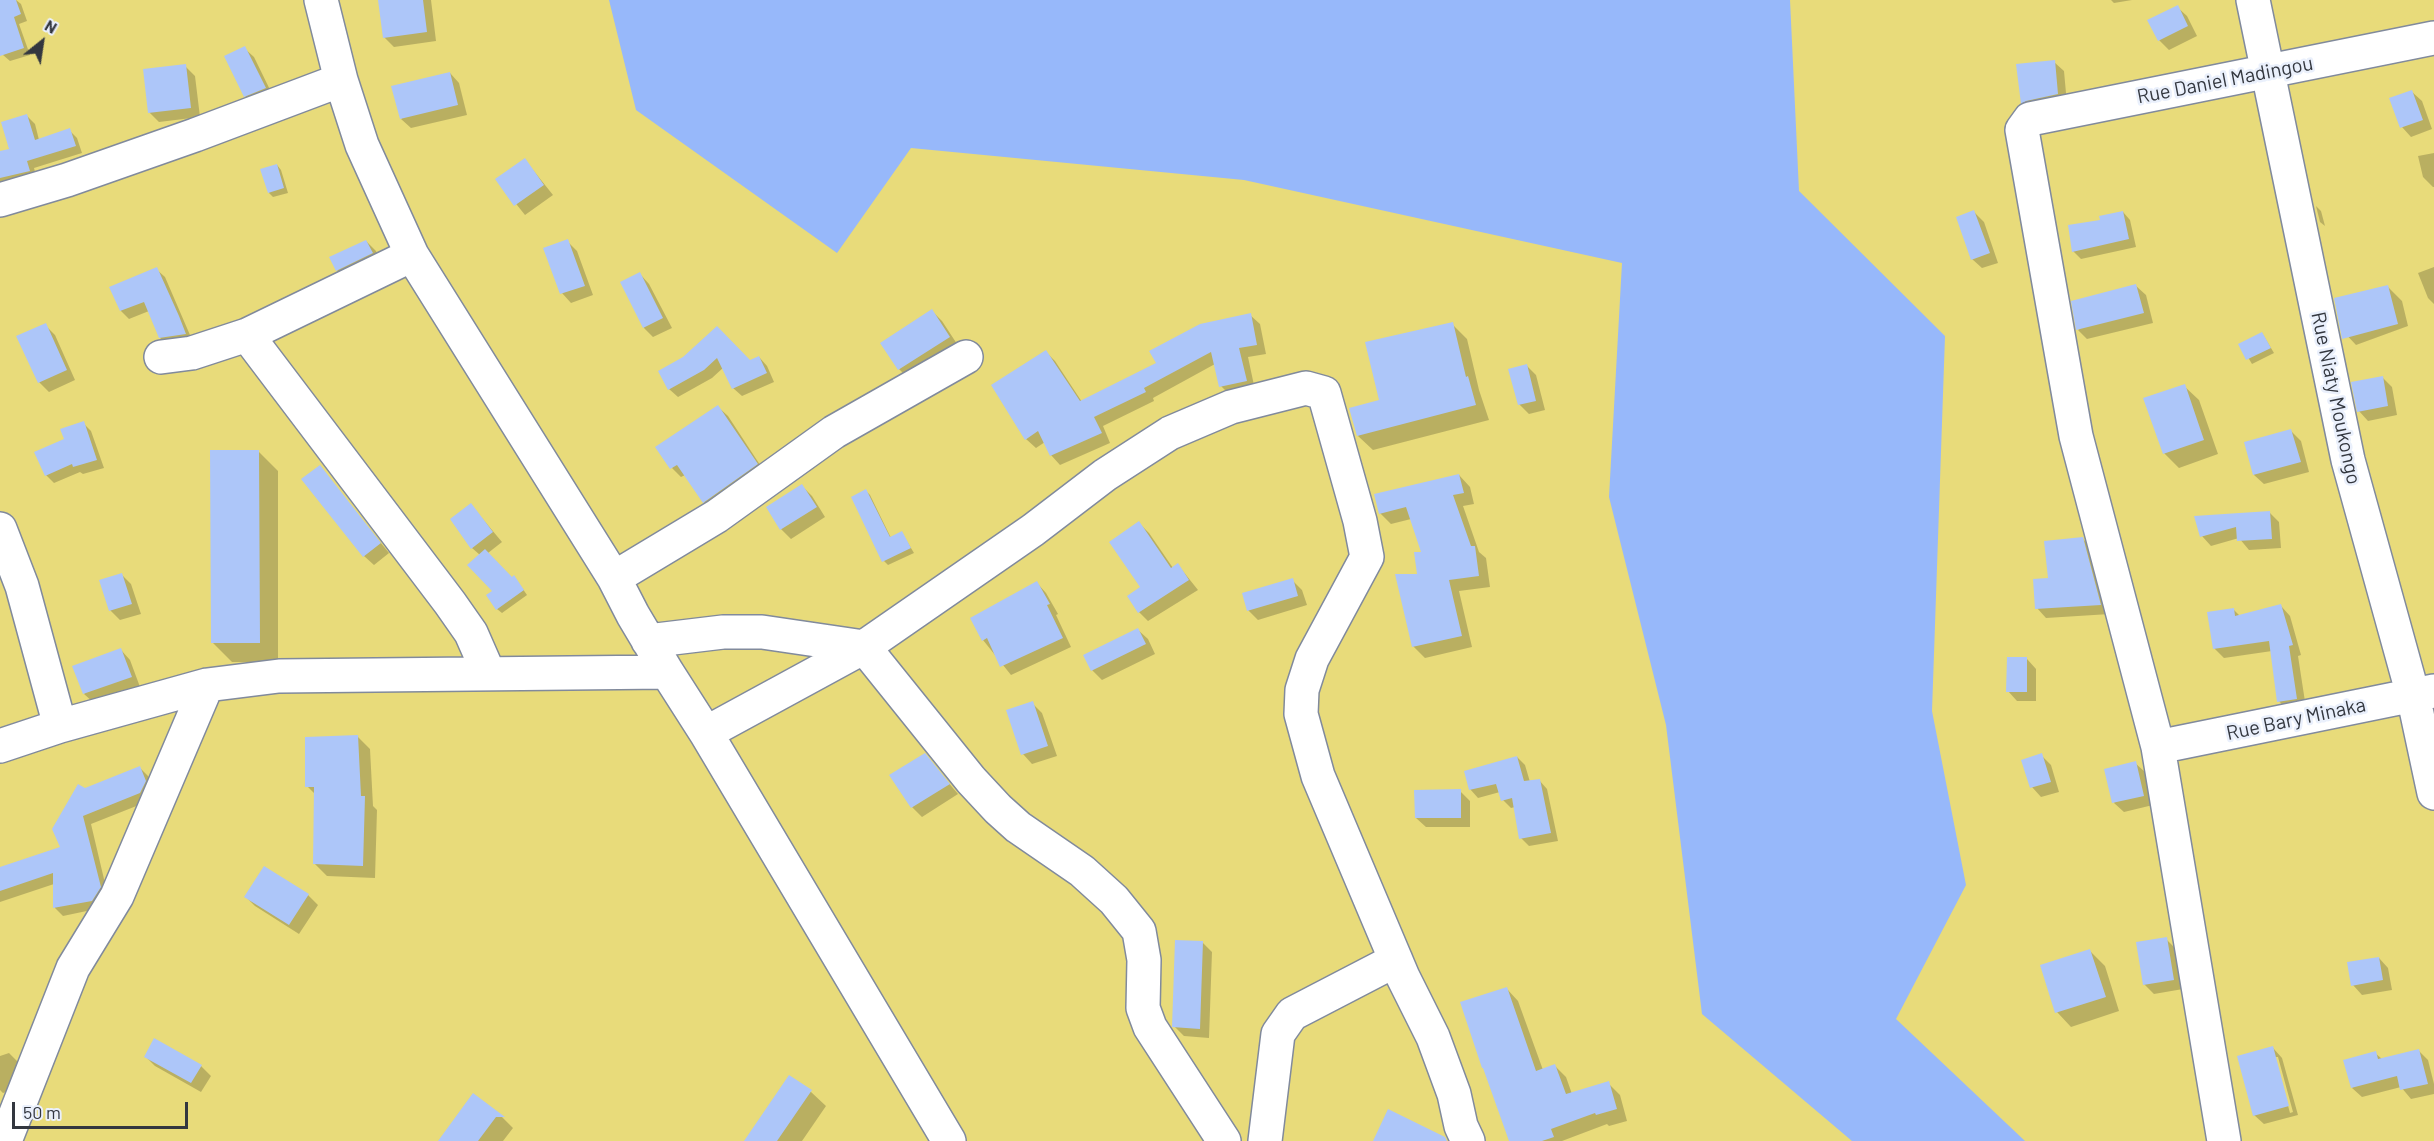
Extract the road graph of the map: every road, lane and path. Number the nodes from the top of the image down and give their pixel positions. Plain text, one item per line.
1 (321, 0) edge
2 (2253, 0) edge
3 (2434, 38) edge
4 (2269, 71) junction
5 (341, 80) junction
6 (0, 200) edge
7 (412, 255) junction
8 (247, 334) junction
9 (161, 357) dead end
10 (966, 357) dead end
11 (0, 530) edge
12 (615, 578) junction
13 (11, 580) edge
14 (648, 641) junction
15 (864, 647) junction
16 (667, 672) junction
17 (489, 674) junction
18 (207, 685) junction
19 (2423, 693) edge
20 (60, 726) junction
21 (706, 733) junction
22 (0, 746) edge
23 (2158, 747) junction
24 (2434, 794) edge
25 (1396, 960) junction
26 (5, 1141) edge
27 (949, 1141) edge
28 (1224, 1141) edge
29 (1265, 1141) edge
30 (1468, 1141) edge
31 (2224, 1141) edge

1 - 5 street
2 - 4 street, Rue Niaty Moukongo
3 - 4 street, Rue Daniel Madingou
4 - 19 street, Rue Niaty Moukongo
4 - 23 street, Rue Daniel Madingou
5 - 6 street
5 - 7 street
7 - 8 street
7 - 12 street
8 - 9 street
8 - 17 street
10 - 12 street
11 - 13 street
12 - 14 street
13 - 20 street
14 - 15 street
14 - 16 street
15 - 21 street
15 - 25 street
15 - 28 street
16 - 17 street
16 - 21 street
17 - 18 street
18 - 20 street
18 - 26 street
19 - 23 street, Rue Bary Minaka
19 - 24 street, Rue Niaty Moukongo
20 - 22 street
21 - 27 street
23 - 31 street
25 - 29 street
25 - 30 street

